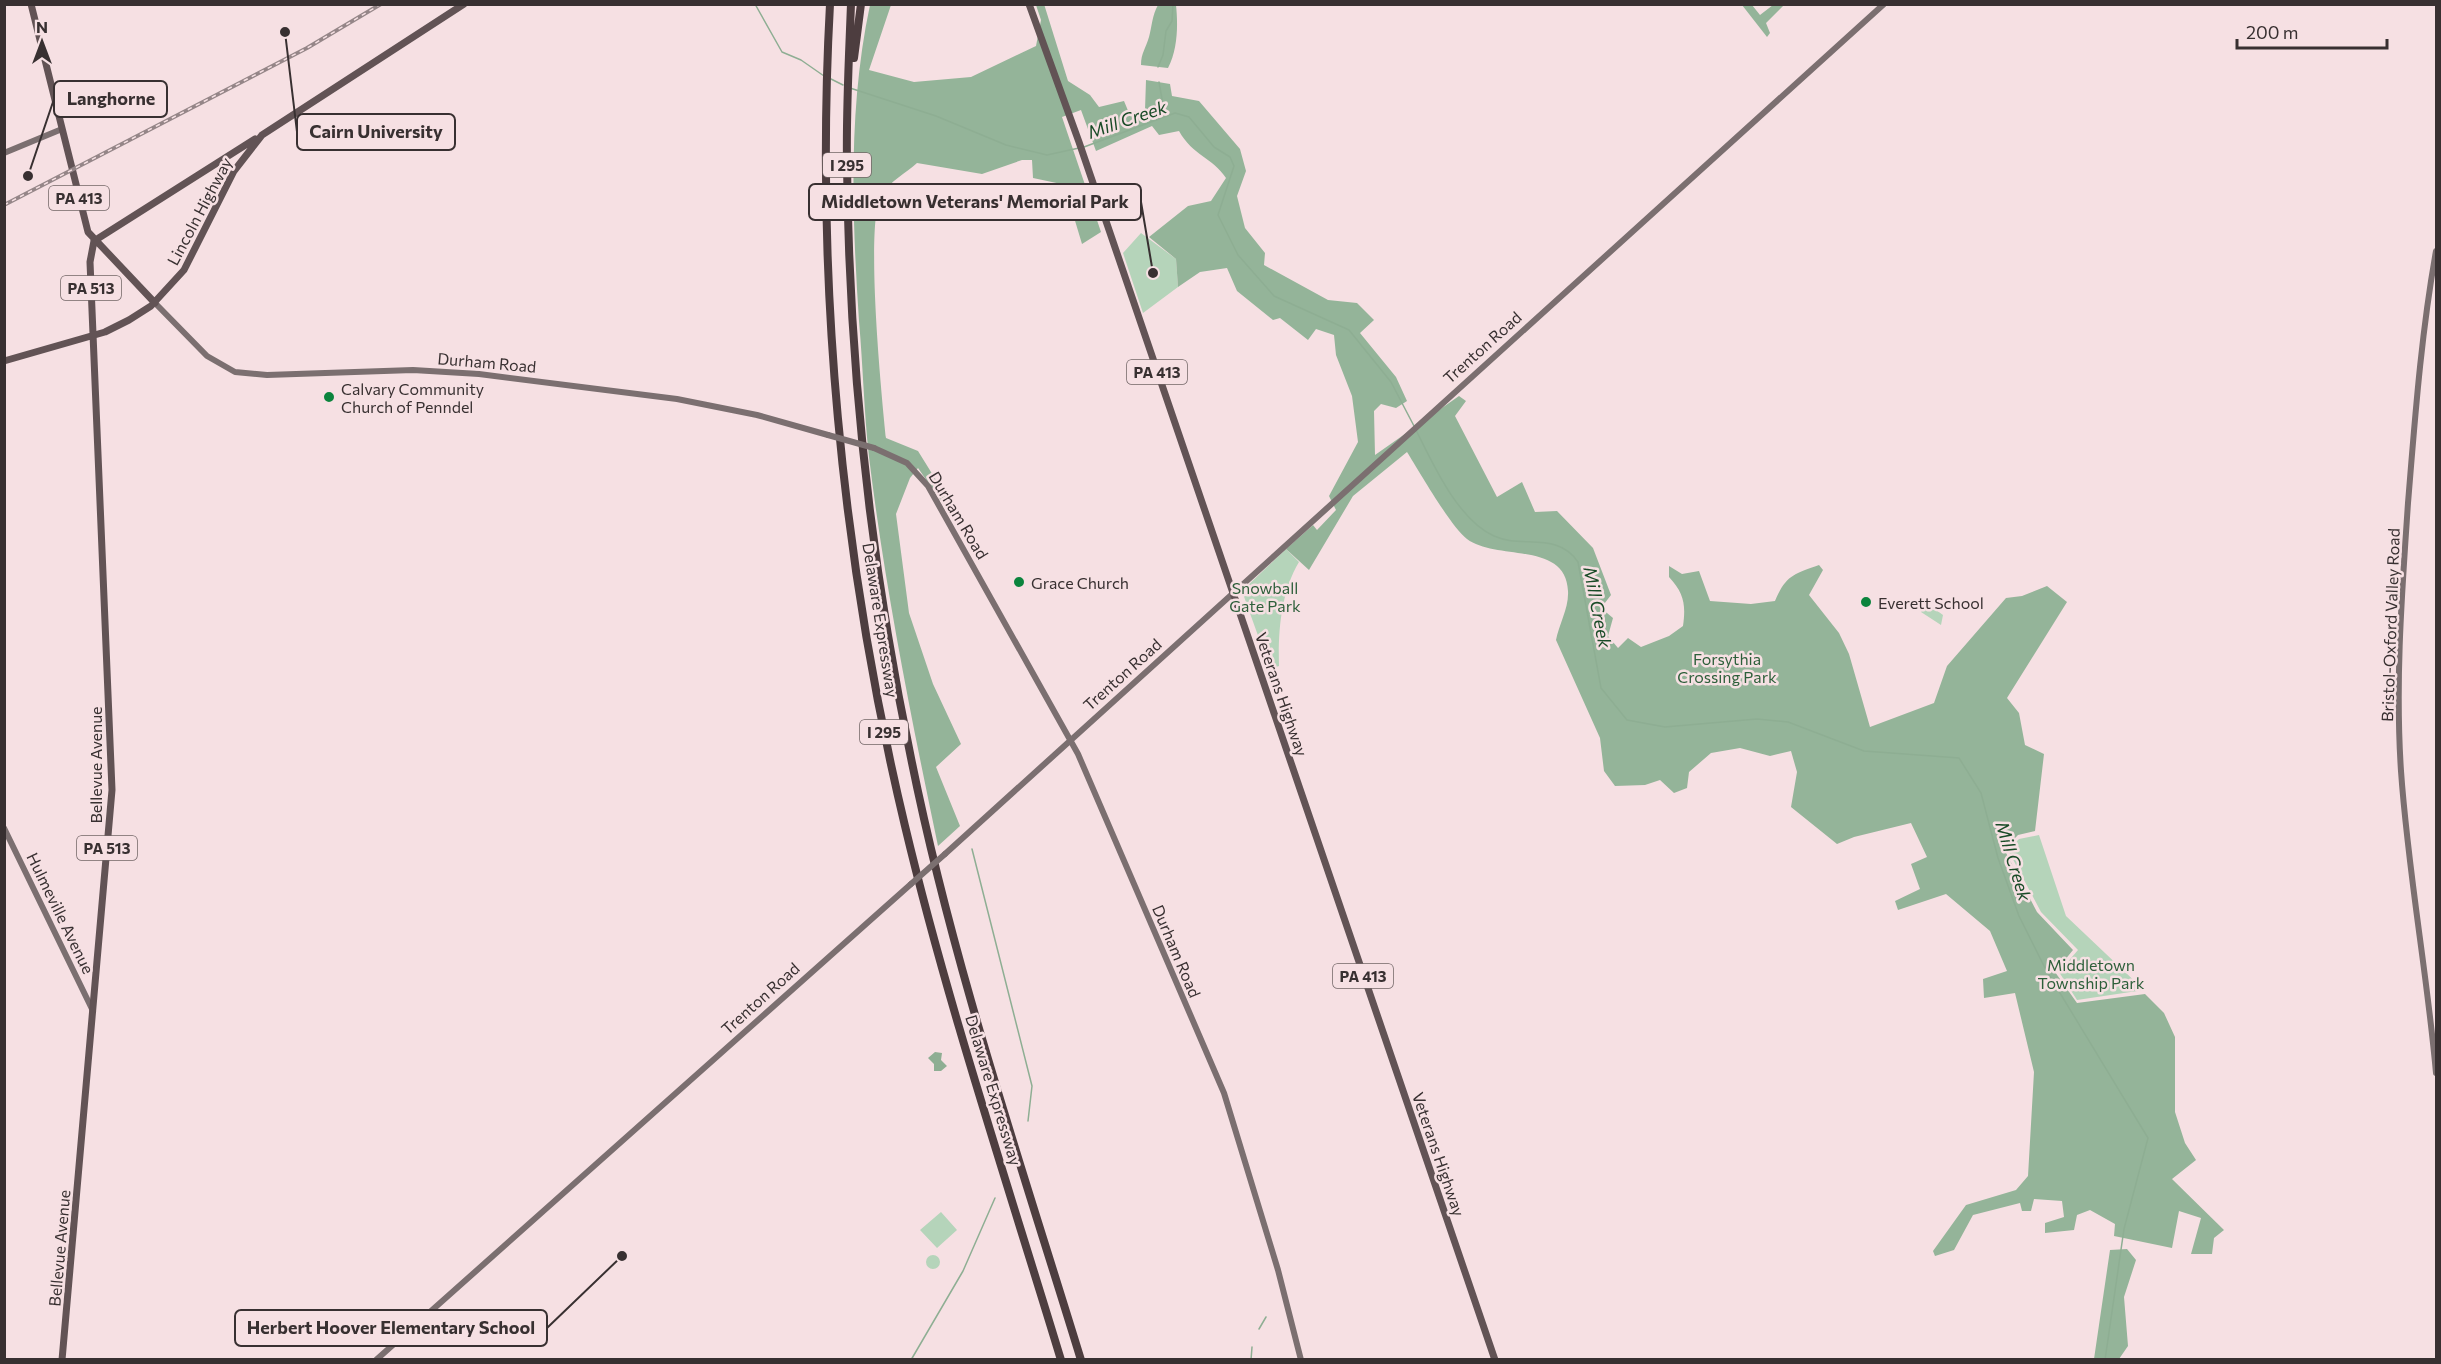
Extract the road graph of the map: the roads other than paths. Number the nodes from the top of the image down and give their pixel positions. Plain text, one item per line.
1 (30, 4) edge
2 (464, 4) edge
3 (828, 4) edge
4 (851, 4) edge
5 (861, 4) edge
6 (1029, 4) edge
7 (1884, 4) edge
8 (850, 79) junction
9 (62, 129) junction
10 (262, 135) junction
11 (4, 153) edge
12 (94, 241) junction
13 (2436, 251) edge
14 (155, 303) junction
15 (93, 335) junction
16 (4, 361) edge
17 (1233, 591) junction
18 (1070, 739) junction
19 (4, 828) edge
20 (93, 1011) junction
21 (2436, 1073) edge
22 (62, 1359) edge
23 (376, 1359) edge
24 (1061, 1359) edge
25 (1081, 1359) edge
26 (1301, 1359) edge
27 (1495, 1359) edge

1 - 9 main road, PA 413
2 - 10 main road, Lincoln Highway
3 - 24 highway, Delaware Expressway / I 295
4 - 8 highway
5 - 8 highway
6 - 17 main road, Veterans Highway / PA 413
7 - 17 main road, Trenton Road
8 - 25 highway, Delaware Expressway / I 295
9 - 11 main road
9 - 12 main road, PA 413
10 - 12 main road, PA 413
10 - 14 main road, Lincoln Highway
12 - 14 main road, Durham Road / PA 413
12 - 15 main road, Bellevue Avenue / PA 513
13 - 21 main road, Bristol-Oxford Valley Road
14 - 15 main road, Lincoln Highway
14 - 18 main road, Durham Road, bridge
15 - 16 main road, Lincoln Highway
15 - 20 main road, Bellevue Avenue / PA 513
17 - 18 main road, Trenton Road
17 - 27 main road, Veterans Highway / PA 413
18 - 23 main road, Trenton Road, bridge
18 - 26 main road, Durham Road
19 - 20 main road, Hulmeville Avenue
20 - 22 main road, Bellevue Avenue / PA 513

